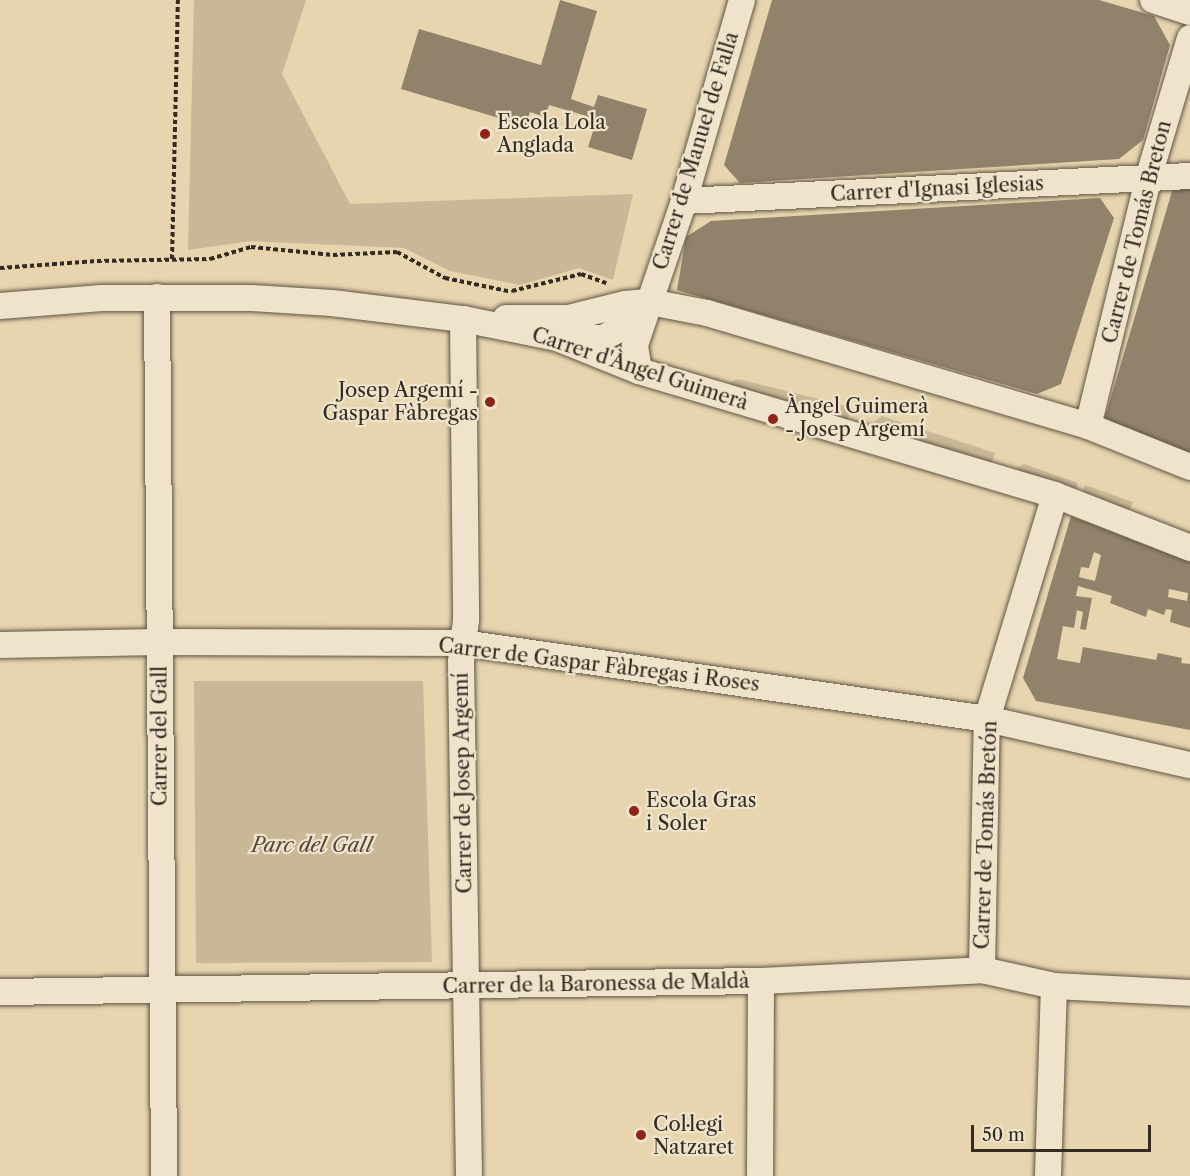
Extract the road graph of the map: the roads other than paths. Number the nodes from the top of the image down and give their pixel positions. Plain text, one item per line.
1 (742, 0) edge
2 (1153, 0) edge
3 (1190, 12) edge
4 (1190, 38) edge
5 (1190, 176) edge
6 (1148, 179) junction
7 (684, 201) junction
8 (157, 297) junction
9 (650, 302) junction
10 (0, 306) edge
11 (464, 319) junction
12 (557, 338) junction
13 (639, 371) junction
14 (1088, 426) junction
15 (1190, 467) edge
16 (1055, 495) junction
17 (1190, 548) edge
18 (159, 642) junction
19 (463, 644) junction
20 (0, 645) edge
21 (987, 719) junction
22 (1190, 765) edge
23 (982, 970) junction
24 (761, 981) junction
25 (465, 986) junction
26 (1054, 986) junction
27 (162, 991) junction
28 (0, 992) edge
29 (1190, 993) edge
30 (164, 1176) edge
31 (469, 1176) edge
32 (760, 1176) edge
33 (1048, 1176) edge

1 - 7 street, Carrer de Manuel de Falla
2 - 3 street
4 - 6 street, Carrer de Tomás Breton
5 - 6 street, Carrer d'Ignasi Iglesias
6 - 7 street, Carrer d'Ignasi Iglesias
6 - 14 street, Carrer de Tomás Breton
7 - 9 street, Carrer de Manuel de Falla
8 - 10 street, Carrer d'Àngel Guimerà
8 - 11 street, Carrer d'Àngel Guimerà
8 - 18 street, Carrer del Gall
9 - 11 street, Carrer d'Àngel Guimerà
9 - 12 street, Carrer de Manuel de Falla
9 - 13 street, Carrer de Manuel de Falla
9 - 14 street, Carrer d'Àngel Guimerà
11 - 12 street, Carrer d'Àngel Guimerà
11 - 19 street, Carrer de Josep Argemí
12 - 13 street, Carrer d'Àngel Guimerà
13 - 16 street, Carrer d'Àngel Guimerà
14 - 15 street, Carrer d'Àngel Guimerà
16 - 17 street, Carrer d'Àngel Guimerà
16 - 21 street, Carrer de Tomás Bretón
18 - 19 street, Carrer de Gaspar Fàbregas i Roses
18 - 20 street, Carrer de Gaspar Fàbregas i Roses
18 - 27 street, Carrer del Gall
19 - 21 street, Carrer de Gaspar Fàbregas i Roses
19 - 25 street, Carrer de Josep Argemí
21 - 22 street, Carrer de Gaspar Fàbregas i Roses
21 - 23 street, Carrer de Tomás Bretón
23 - 24 street, Carrer de la Baronessa de Maldà
23 - 26 street, Carrer de la Baronessa de Maldà
24 - 25 street, Carrer de la Baronessa de Maldà
24 - 32 street
25 - 27 street, Carrer de la Baronessa de Maldà
25 - 31 street, Carrer de Josep Argemí
26 - 29 street, Carrer de la Baronessa de Maldà
26 - 33 street
27 - 28 street, Carrer de la Baronessa de Maldà
27 - 30 street, Carrer del Gall

